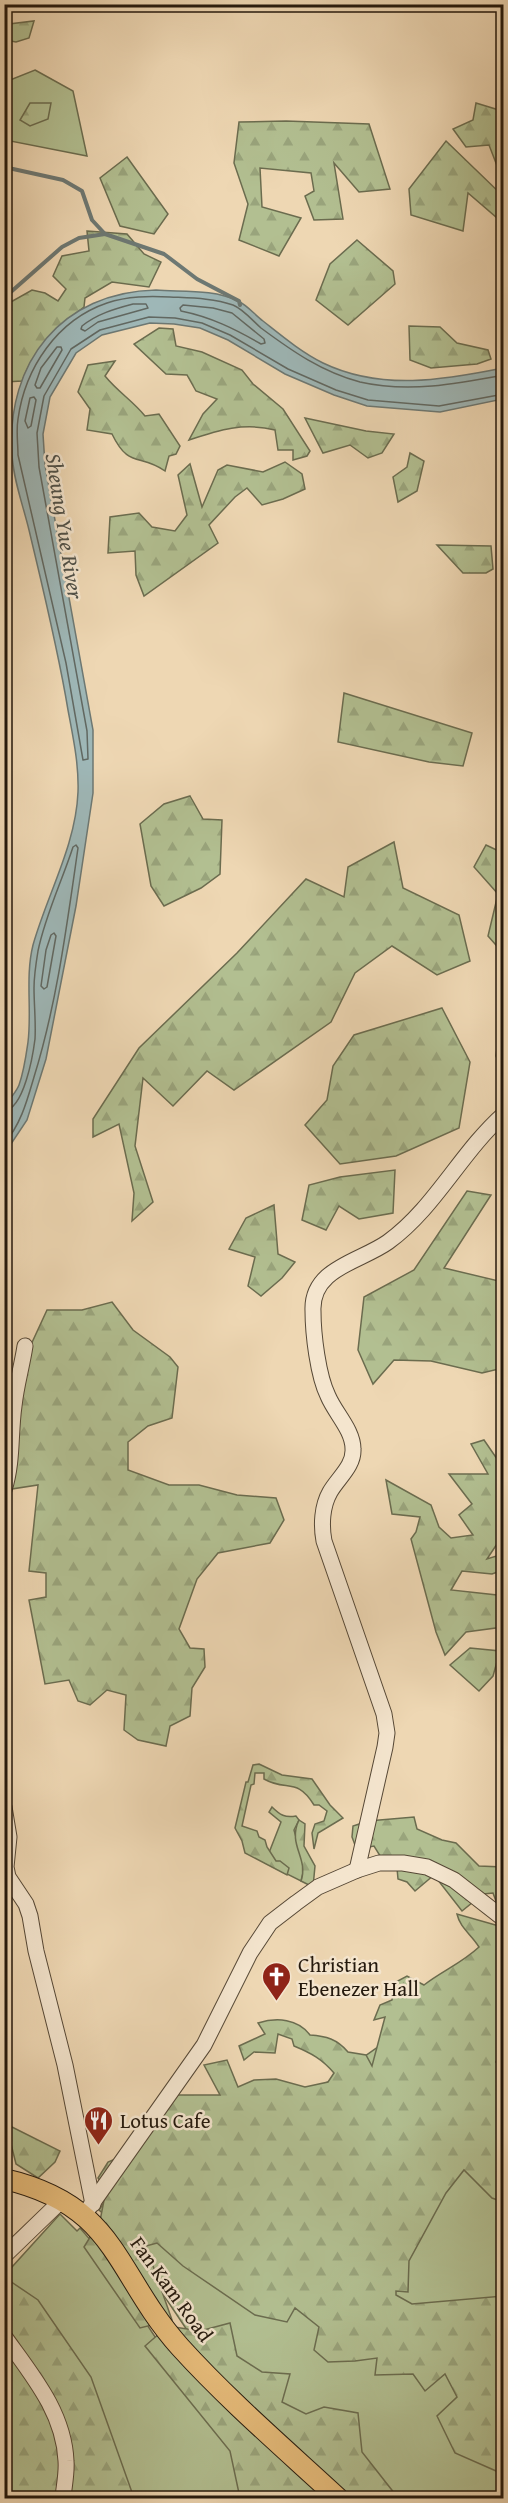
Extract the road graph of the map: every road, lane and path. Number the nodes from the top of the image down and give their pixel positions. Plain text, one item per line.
1 (504, 1114) edge
2 (24, 1346) dead end
3 (4, 1490) edge
4 (4, 1807) edge
5 (357, 1870) junction
6 (504, 1919) edge
7 (4, 2179) edge
8 (62, 2200) junction
9 (89, 2209) junction
10 (4, 2256) edge
11 (4, 2336) edge
12 (63, 2499) edge
13 (338, 2499) edge

1 - 5 street
2 - 3 street
4 - 9 street
5 - 6 street
5 - 9 street
7 - 8 main road, Fan Kam Road
8 - 9 main road, Fan Kam Road
8 - 10 street
9 - 13 main road, Fan Kam Road
11 - 12 street

